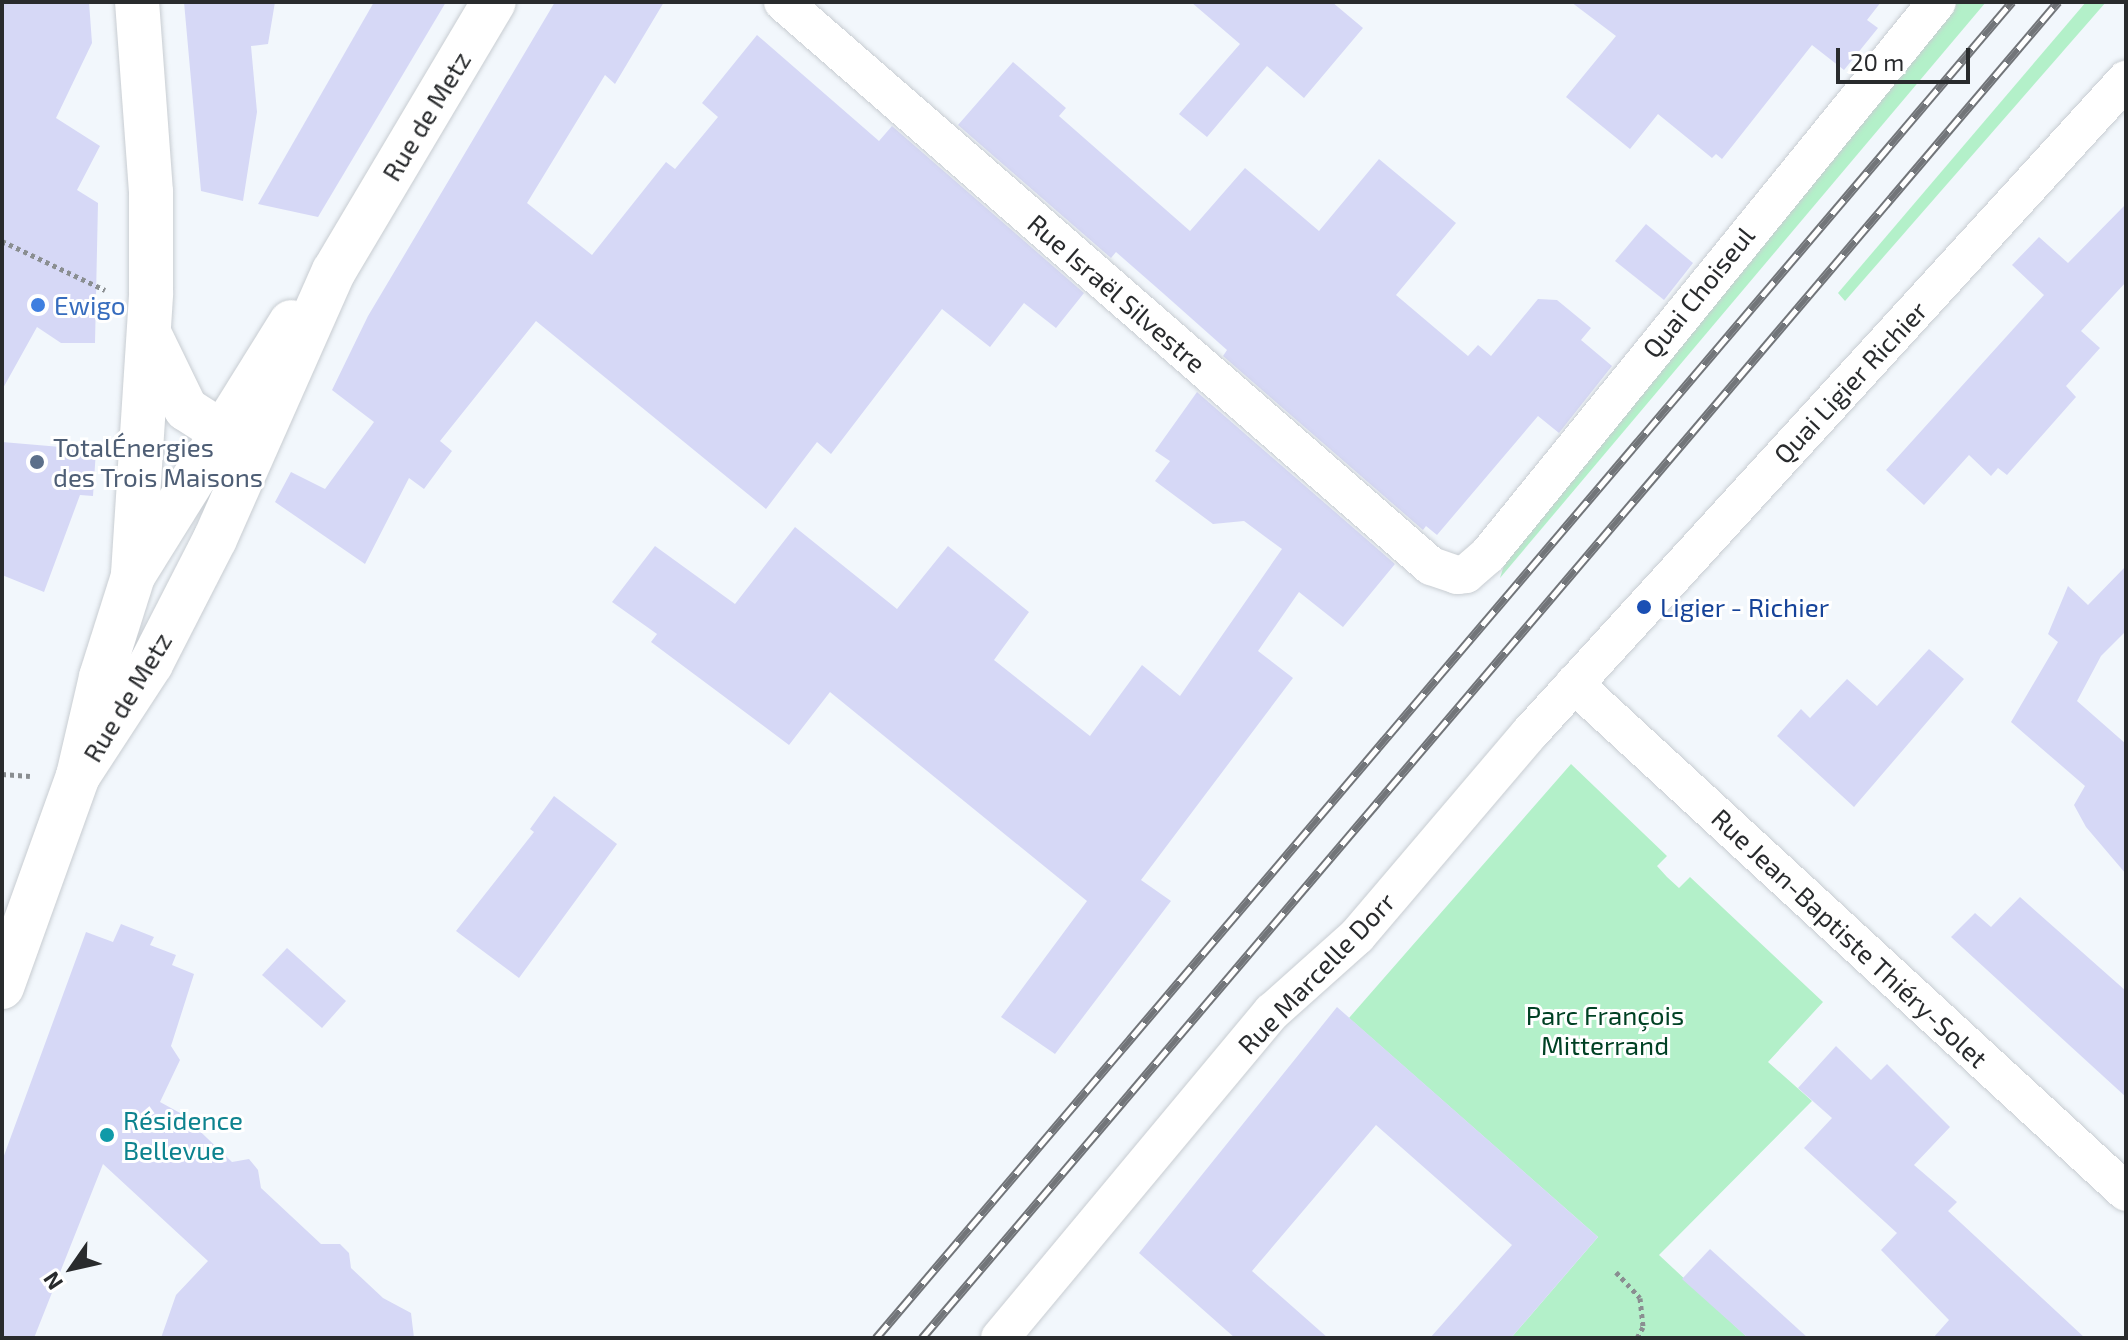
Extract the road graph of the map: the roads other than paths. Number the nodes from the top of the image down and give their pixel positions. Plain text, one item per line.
1 (137, 2) edge
2 (494, 2) edge
3 (783, 2) edge
4 (1937, 2) edge
5 (2126, 80) edge
6 (334, 271) junction
7 (150, 335) junction
8 (268, 421) junction
9 (222, 432) junction
10 (1457, 575) joint
11 (133, 576) junction
12 (182, 603) junction
13 (1574, 684) junction
14 (78, 776) junction
15 (2, 987) edge
16 (2126, 1192) edge
17 (1000, 1338) edge

1 - 7 main road
2 - 6 main road, Rue de Metz
3 - 10 street, Rue Israël Silvestre
4 - 10 street, Quai Choiseul
5 - 13 street, Quai Ligier Richier
6 - 8 main road, Rue de Metz
6 - 9 main road, Rue de Metz
7 - 9 main road
7 - 11 main road
8 - 9 main road
8 - 12 main road, Rue de Metz
9 - 11 main road, Rue de Metz
11 - 12 main road
11 - 14 main road, Rue de Metz
12 - 14 main road, Rue de Metz
13 - 16 street, Rue Jean-Baptiste Thiéry-Solet
13 - 17 street, Rue Marcelle Dorr
14 - 15 main road

